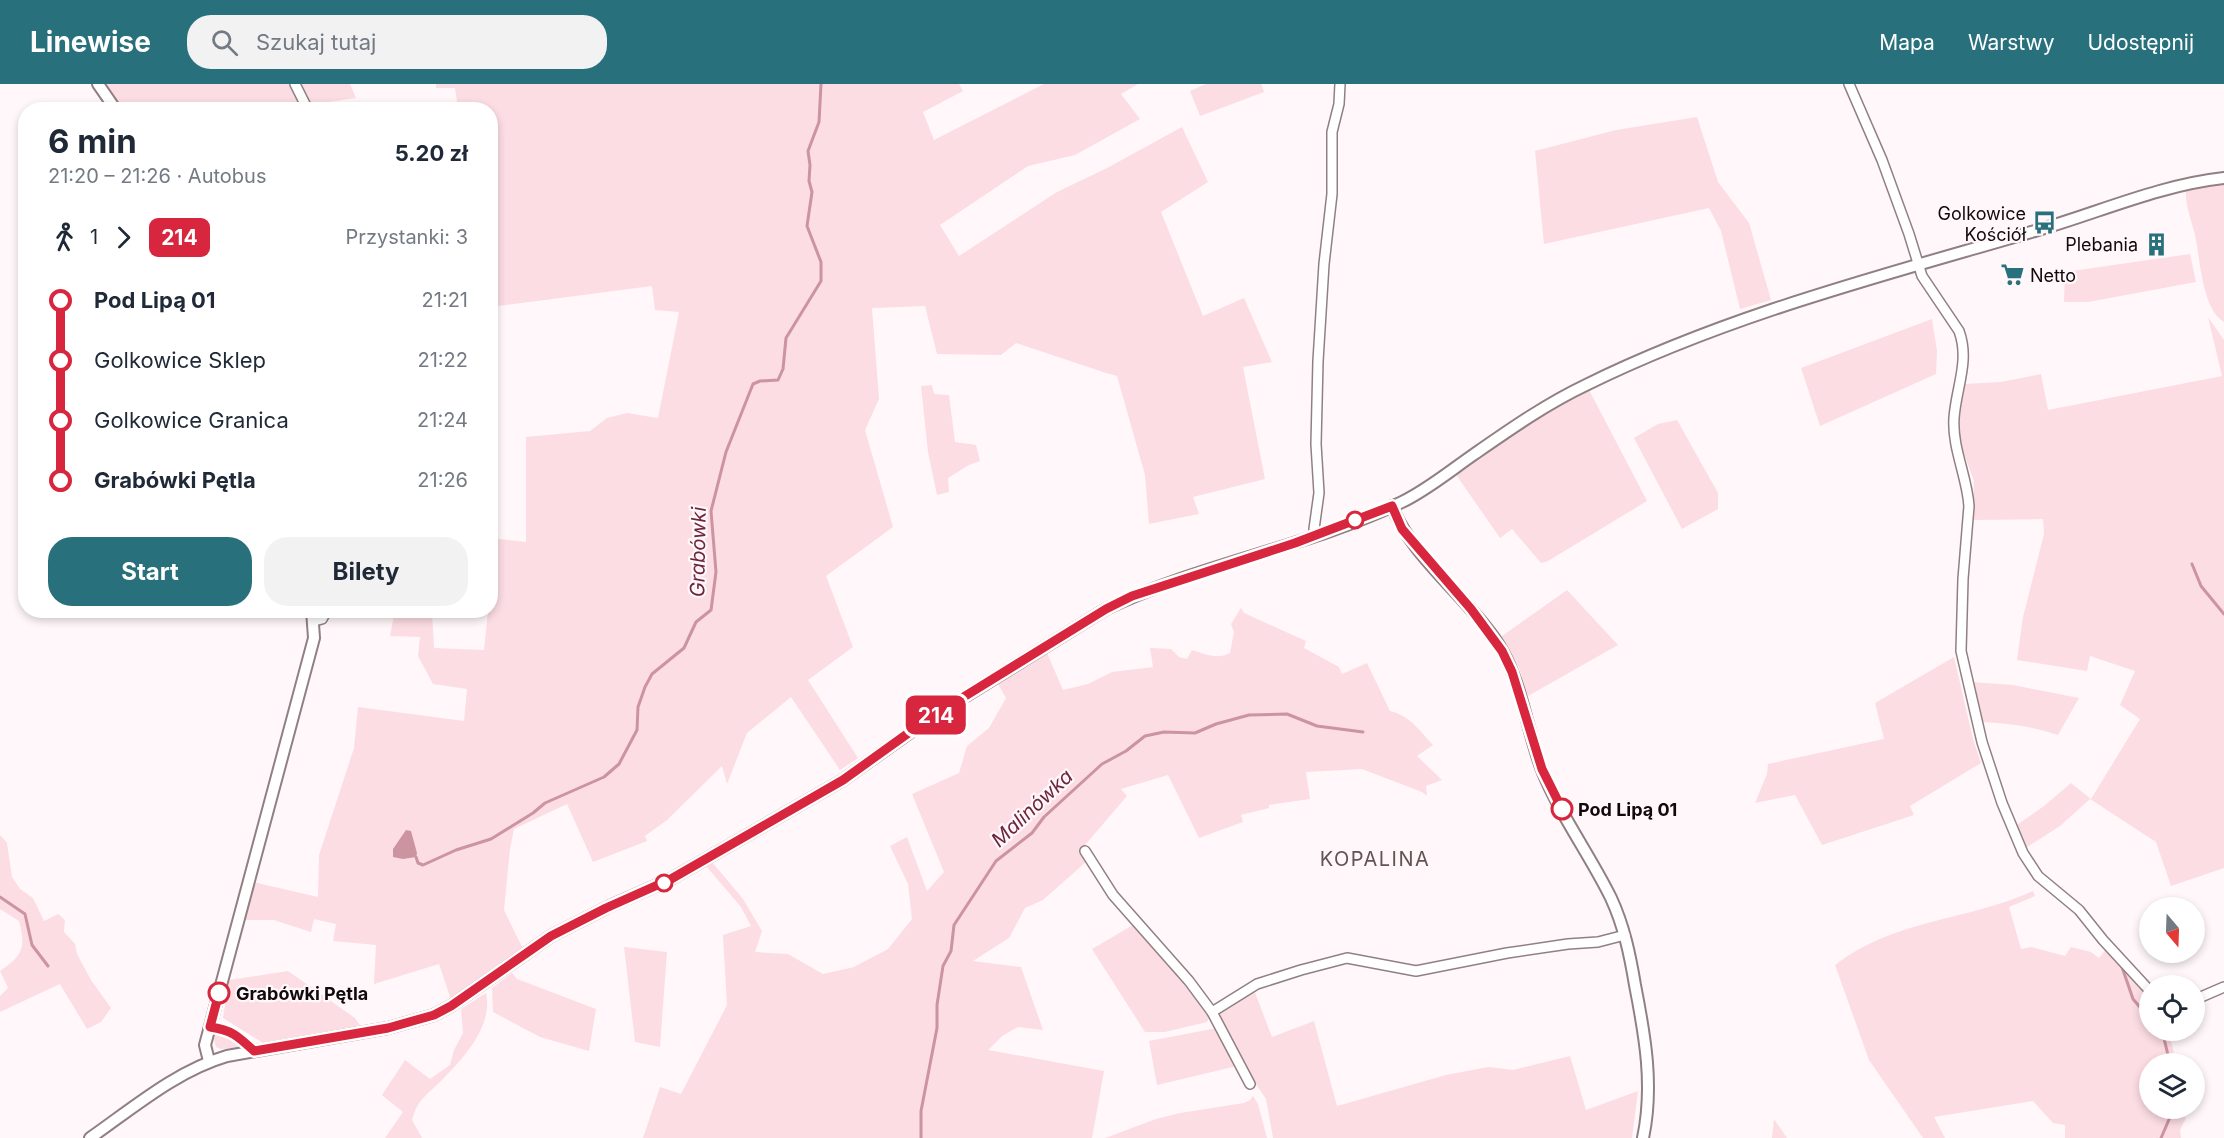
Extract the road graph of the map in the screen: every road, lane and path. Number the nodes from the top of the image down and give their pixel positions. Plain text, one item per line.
1 (98, 84) edge
2 (295, 84) edge
3 (1340, 84) edge
4 (1849, 84) edge
5 (110, 102) edge
6 (304, 102) edge
7 (2224, 177) edge
8 (1917, 264) junction
9 (1392, 506) junction
10 (1316, 535) junction
11 (313, 618) edge
12 (1085, 851) dead end
13 (1625, 935) junction
14 (2139, 979) edge
15 (2224, 987) edge
16 (2205, 995) edge
17 (1212, 1012) junction
18 (209, 1061) junction
19 (1250, 1084) dead end
20 (90, 1138) edge
21 (1643, 1138) edge

1 - 5 street
2 - 6 street
3 - 10 street
4 - 8 street
7 - 8 street
8 - 9 street
8 - 14 street
9 - 10 street
9 - 13 street
10 - 18 street
11 - 18 street
12 - 17 street
13 - 17 street
13 - 21 street
15 - 16 street
17 - 19 street
18 - 20 street

